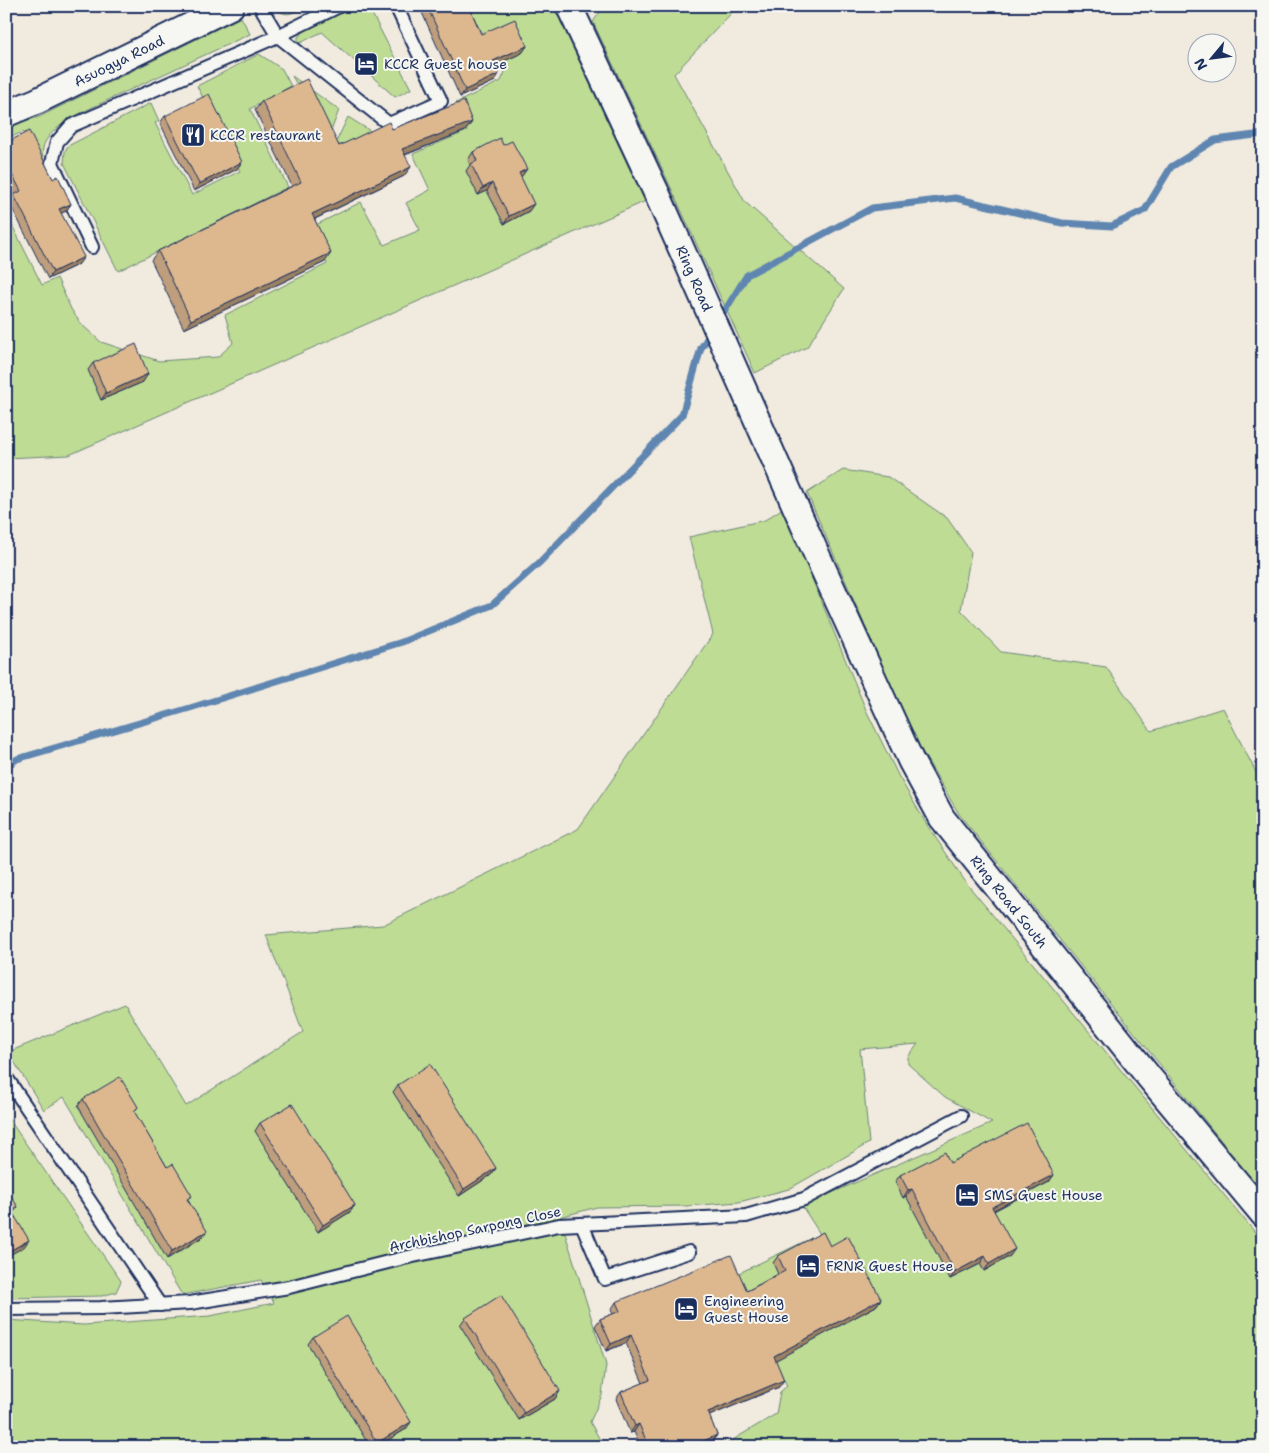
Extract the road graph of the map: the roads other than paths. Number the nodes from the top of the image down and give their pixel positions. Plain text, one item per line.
1 (231, 6) edge
2 (260, 6) edge
3 (339, 6) edge
4 (396, 6) edge
5 (570, 6) edge
6 (278, 36) junction
7 (6, 114) edge
8 (92, 247) dead end
9 (816, 552) joint
10 (8, 1080) dead end
11 (961, 1116) dead end
12 (1263, 1214) edge
13 (582, 1224) junction
14 (689, 1252) dead end
15 (160, 1305) junction
16 (6, 1309) edge

1 - 7 street, Asuogya Road
2 - 6 lane
3 - 6 lane
4 - 6 lane
5 - 9 street, Ring Road
6 - 8 lane
9 - 12 street, Ring Road South
10 - 15 lane
11 - 13 lane, Archbishop Sarpong Close
13 - 14 lane
13 - 15 lane, Archbishop Sarpong Close
15 - 16 lane, Archbishop Sarpong Close

